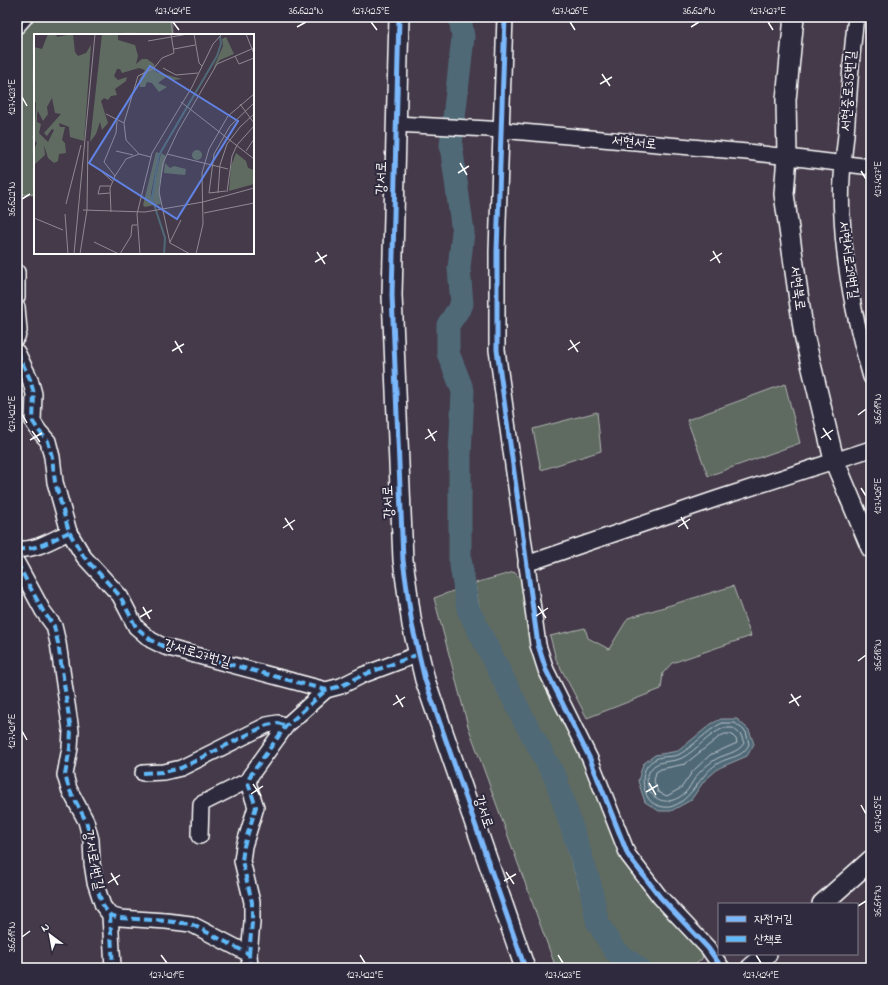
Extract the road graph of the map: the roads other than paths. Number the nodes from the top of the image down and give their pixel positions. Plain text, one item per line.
1 (25, 17) edge
2 (399, 17) edge
3 (505, 17) edge
4 (794, 17) edge
5 (856, 17) edge
6 (17, 26) edge
7 (396, 124) junction
8 (494, 129) junction
9 (787, 156) junction
10 (842, 164) junction
11 (871, 167) edge
12 (17, 272) edge
13 (17, 298) edge
14 (17, 307) edge
15 (17, 337) edge
16 (17, 352) edge
17 (871, 377) edge
18 (871, 449) edge
19 (834, 460) junction
20 (69, 532) junction
21 (871, 548) edge
22 (17, 549) edge
23 (17, 563) edge
24 (526, 564) junction
25 (419, 654) junction
26 (326, 690) junction
27 (286, 726) junction
28 (143, 774) dead end
29 (249, 780) junction
30 (200, 836) dead end
31 (871, 860) edge
32 (823, 903) edge
33 (110, 915) junction
34 (766, 955) edge
35 (249, 961) edge
36 (113, 968) edge
37 (525, 968) edge
38 (722, 968) edge
39 (751, 968) edge

1 - 6 street
2 - 7 street, 강서로
3 - 8 street
4 - 9 street, 서현북로
5 - 10 street, 서현중로35번길
7 - 8 street, 서현서로
7 - 25 street, 강서로
8 - 9 street, 서현서로
8 - 24 street
9 - 10 street, 서현서로
9 - 19 street, 서현북로
10 - 11 street, 서현서로
10 - 17 street, 서현서로29번길
12 - 13 street
14 - 15 street
16 - 20 street, 강서로27번길
18 - 19 street
19 - 21 street, 서현북로
19 - 24 street
20 - 22 street
20 - 26 street, 강서로27번길
23 - 33 street, 강서로1번길
24 - 38 street
25 - 26 street
25 - 37 street, 강서로
26 - 27 street
27 - 28 street
27 - 29 street
29 - 30 street
29 - 35 street
31 - 32 street
33 - 35 street
33 - 36 street
34 - 39 street

